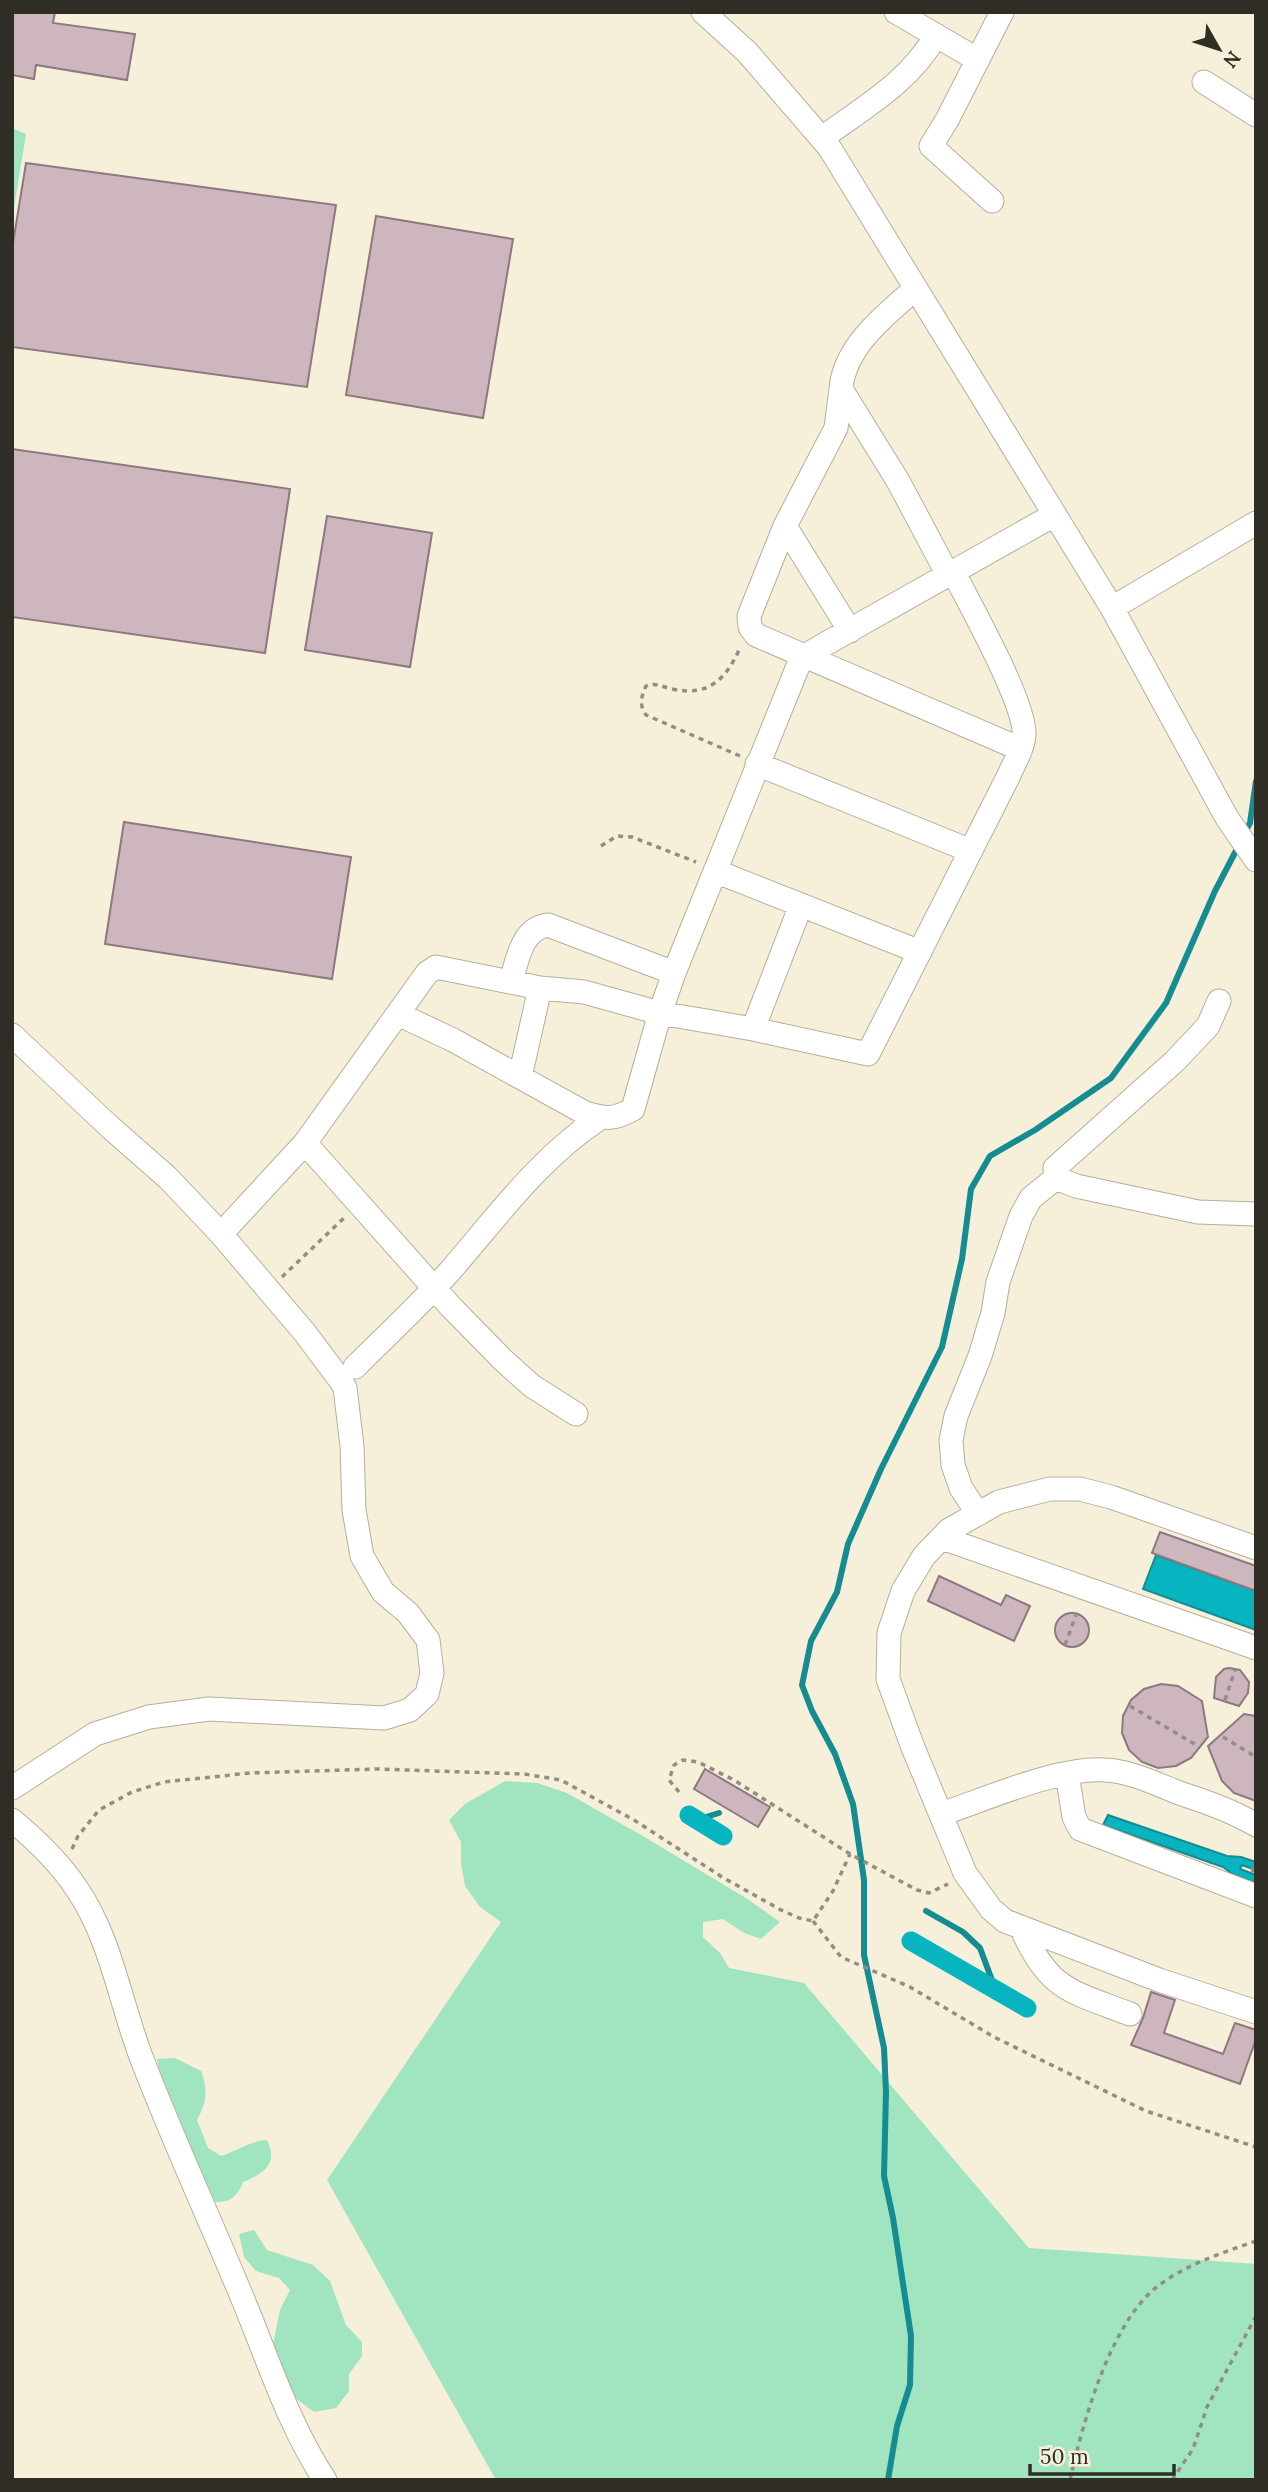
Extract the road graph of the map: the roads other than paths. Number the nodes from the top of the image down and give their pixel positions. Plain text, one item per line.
1 (703, 12) edge
2 (896, 12) edge
3 (1002, 12) edge
4 (936, 36) junction
5 (978, 60) junction
6 (1204, 82) dead end
7 (1256, 116) edge
8 (822, 138) junction
9 (992, 201) dead end
10 (915, 289) junction
11 (841, 389) junction
12 (1054, 515) junction
13 (1256, 523) edge
14 (785, 526) junction
15 (951, 574) junction
16 (1112, 608) junction
17 (850, 631) junction
18 (805, 656) junction
19 (1020, 749) junction
20 (757, 764) junction
21 (971, 851) junction
22 (1256, 860) edge
23 (715, 871) junction
24 (801, 905) junction
25 (920, 952) junction
26 (674, 973) junction
27 (511, 982) junction
28 (540, 988) junction
29 (1219, 1001) dead end
30 (660, 1013) junction
31 (398, 1014) junction
32 (753, 1029) junction
33 (12, 1035) edge
34 (520, 1077) junction
35 (600, 1118) junction
36 (305, 1143) junction
37 (1056, 1178) junction
38 (1256, 1214) edge
39 (221, 1234) junction
40 (434, 1288) junction
41 (355, 1367) dead end
42 (576, 1415) dead end
43 (978, 1514) junction
44 (942, 1538) junction
45 (1256, 1548) edge
46 (1256, 1648) edge
47 (1067, 1774) junction
48 (12, 1788) edge
49 (941, 1814) junction
50 (12, 1820) edge
51 (1256, 1825) edge
52 (1256, 1896) edge
53 (1021, 1927) junction
54 (1256, 2012) edge
55 (1130, 2014) dead end
56 (325, 2480) edge

1 - 8 street
2 - 4 street
3 - 5 street
4 - 5 street
4 - 8 street
5 - 9 street
6 - 7 street
8 - 10 street
10 - 11 street
10 - 12 street
11 - 14 street
11 - 15 street
12 - 15 street
12 - 16 street
13 - 16 street
14 - 17 street
14 - 18 street
15 - 17 street
15 - 19 street
16 - 22 street
17 - 18 street
18 - 19 street
18 - 20 street
19 - 21 street
20 - 21 street
20 - 23 street
21 - 25 street
23 - 24 street
23 - 26 street
24 - 25 street
24 - 32 street
25 - 32 street
26 - 27 street
26 - 30 street
27 - 28 street
27 - 31 street
28 - 30 street
28 - 34 street
29 - 37 street
30 - 32 street
30 - 35 street
31 - 34 street
31 - 36 street
33 - 39 street
34 - 35 street
35 - 40 street
36 - 39 street
36 - 40 street
37 - 38 street
37 - 43 street
39 - 48 street
40 - 41 street
40 - 42 street
43 - 44 street
43 - 45 street
44 - 46 street
44 - 49 street
47 - 49 street
47 - 51 street
47 - 52 street
49 - 53 street
50 - 56 street
53 - 54 street
53 - 55 street

